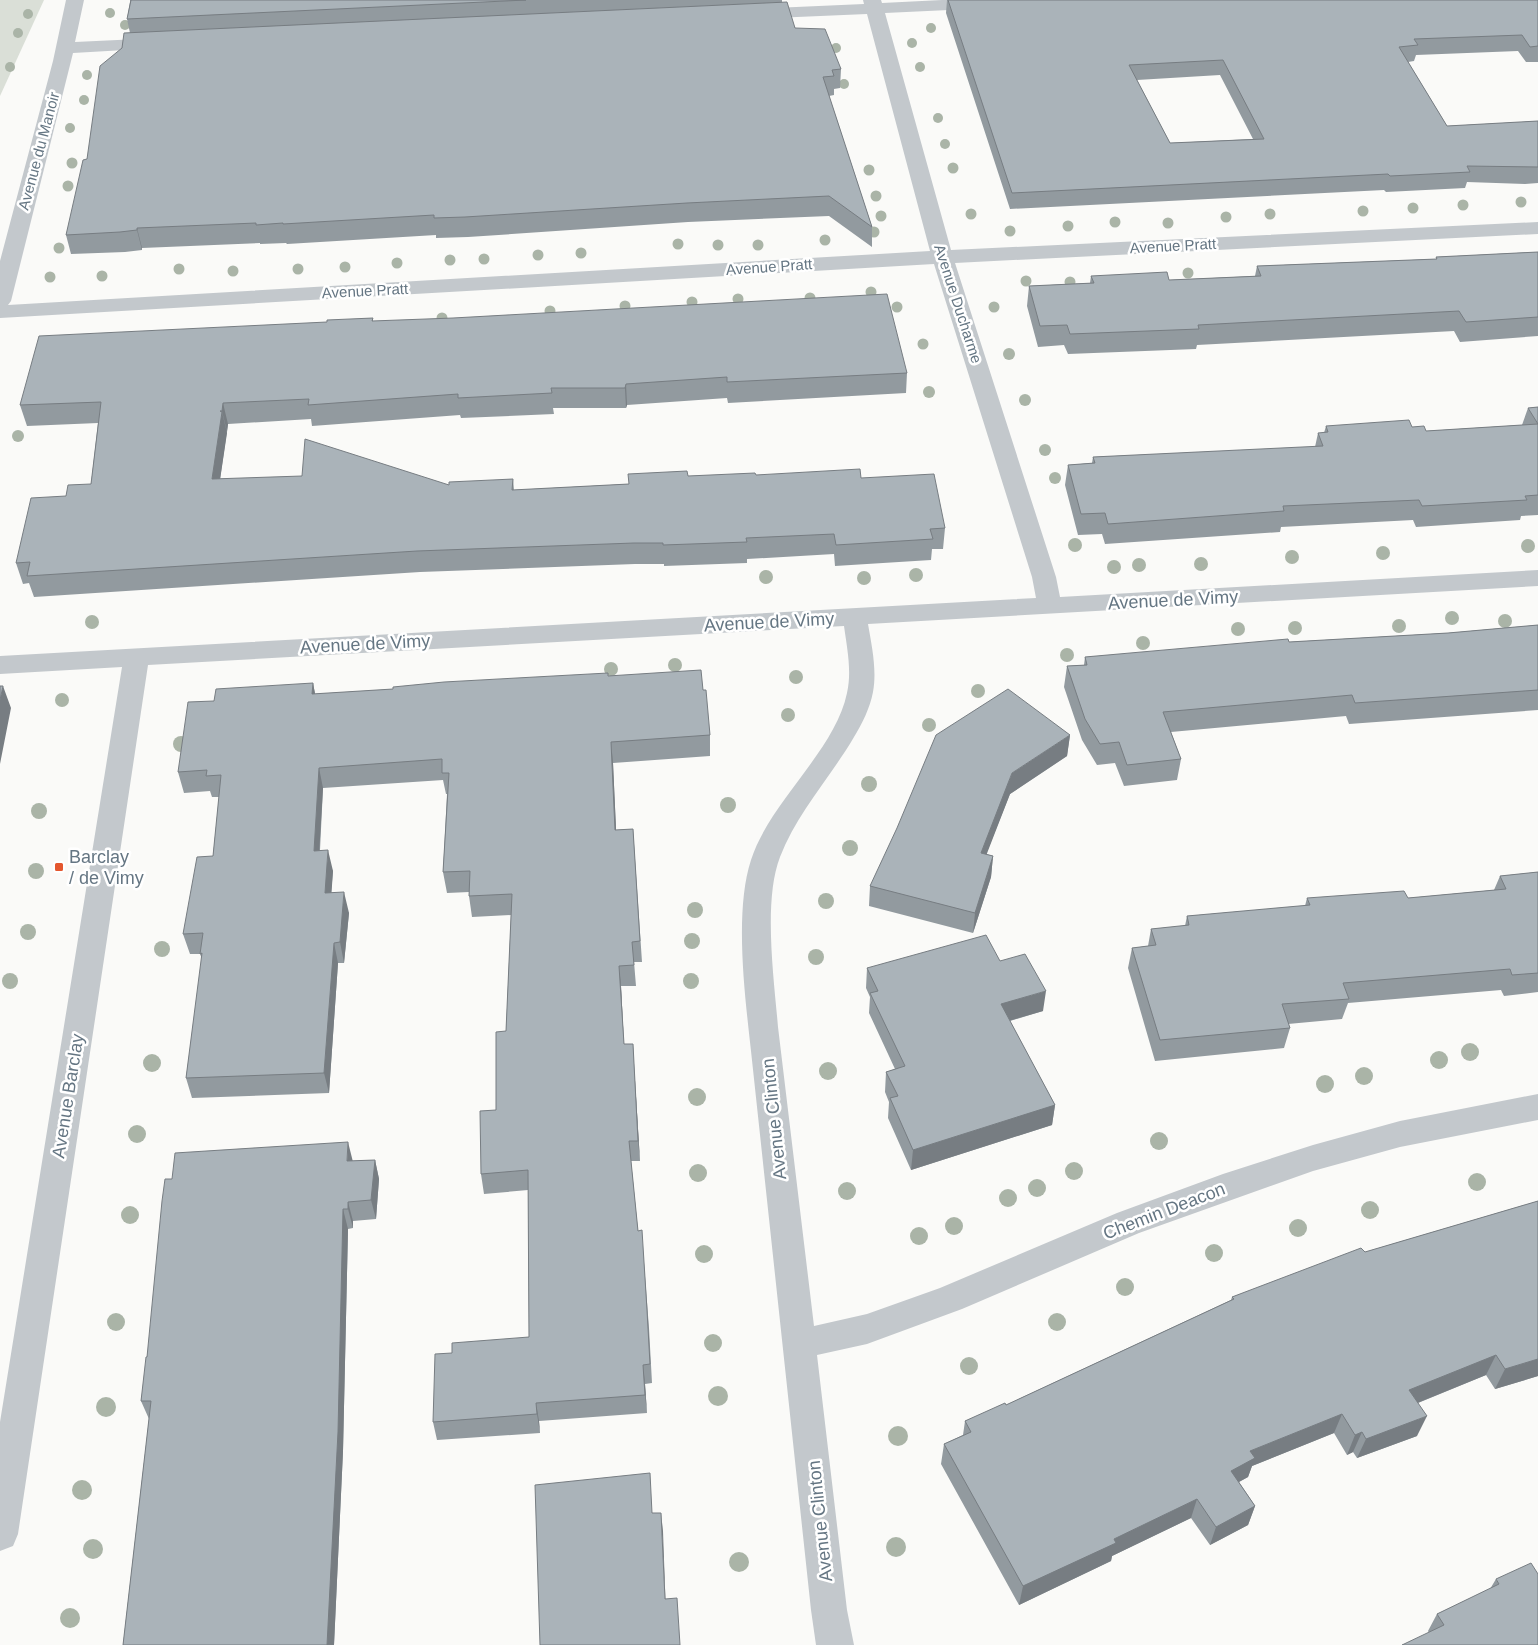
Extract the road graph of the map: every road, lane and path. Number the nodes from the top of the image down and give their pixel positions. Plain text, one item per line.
1 (75, 0) edge
2 (1058, 0) edge
3 (1033, 1) edge
4 (873, 4) edge
5 (738, 14) edge
6 (182, 42) edge
7 (65, 48) junction
8 (1538, 228) edge
9 (942, 257) junction
10 (0, 301) edge
11 (0, 312) edge
12 (1538, 578) edge
13 (1050, 607) junction
14 (855, 617) junction
15 (136, 657) junction
16 (0, 665) edge
17 (1538, 1107) edge
18 (800, 1344) junction
19 (0, 1534) edge
20 (835, 1645) edge

1 - 7 street, Avenue du Manoir
2 - 3 street
3 - 4 street
4 - 5 street
4 - 9 street, Avenue Ducharme
6 - 7 street
7 - 10 street, Avenue du Manoir
8 - 9 street, Avenue Pratt
9 - 11 street, Avenue Pratt
9 - 13 street, Avenue Ducharme
12 - 13 street, Avenue de Vimy
13 - 14 street, Avenue de Vimy
14 - 15 street, Avenue de Vimy
14 - 18 street, Avenue Clinton
15 - 16 street, Avenue de Vimy
15 - 19 street, Avenue Barclay
17 - 18 street, Chemin Deacon
18 - 20 street, Avenue Clinton

